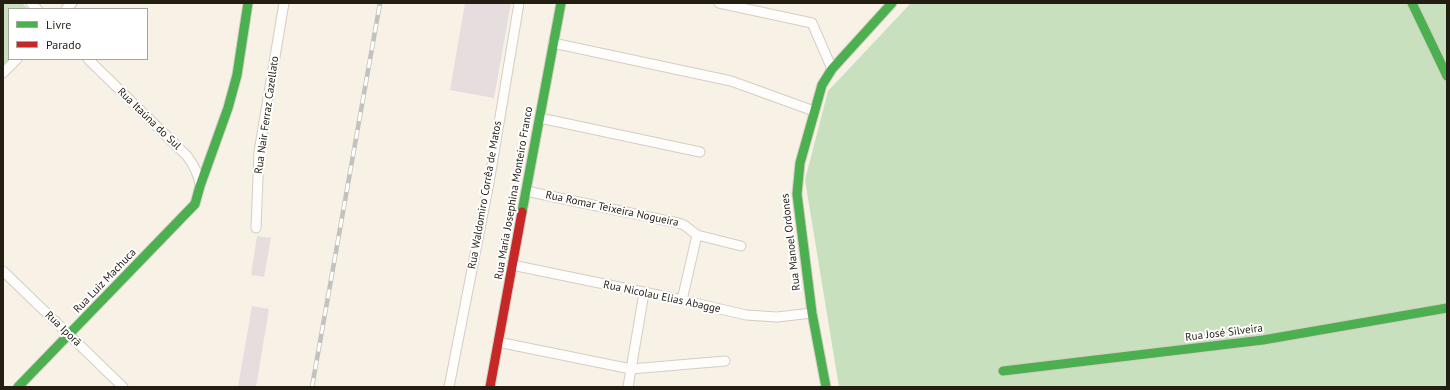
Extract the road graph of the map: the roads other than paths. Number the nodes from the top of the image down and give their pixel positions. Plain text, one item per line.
1 (248, 3) edge
2 (284, 3) edge
3 (519, 3) edge
4 (561, 3) edge
5 (719, 3) edge
6 (892, 3) edge
7 (1412, 3) edge
8 (553, 43) junction
9 (16, 60) edge
10 (89, 60) edge
11 (832, 69) junction
12 (3, 74) edge
13 (1447, 76) edge
14 (814, 111) junction
15 (540, 118) junction
16 (700, 152) dead end
17 (200, 186) junction
18 (526, 191) junction
19 (256, 228) dead end
20 (697, 235) junction
21 (741, 246) dead end
22 (512, 265) junction
23 (3, 271) edge
24 (644, 293) junction
25 (682, 300) junction
26 (1447, 308) edge
27 (812, 313) junction
28 (69, 335) junction
29 (498, 342) junction
30 (725, 361) dead end
31 (631, 370) junction
32 (1003, 371) dead end
33 (18, 387) edge
34 (123, 387) edge
35 (449, 387) edge
36 (490, 387) edge
37 (628, 387) edge
38 (826, 387) edge

1 - 17 street, Rua Luiz Machuca
2 - 19 street, Rua Nair Ferraz Cazellato
3 - 35 street, Rua Waldomiro Corrêa de Matos
4 - 8 street, Rua Maria Josephina Monteiro Franco
5 - 11 street
6 - 11 street, Rua Manoel Ordones
7 - 13 street
8 - 14 street
8 - 15 street, Rua Maria Josephina Monteiro Franco
9 - 12 street
10 - 17 street, Rua Itaúna do Sul
11 - 14 street, Rua Manoel Ordones
14 - 27 street, Rua Manoel Ordones
15 - 16 street
15 - 18 street, Rua Maria Josephina Monteiro Franco
17 - 28 street, Rua Luiz Machuca
18 - 20 street, Rua Romar Teixeira Nogueira
18 - 22 street, Rua Maria Josephina Monteiro Franco
20 - 21 street, Rua Romar Teixeira Nogueira
20 - 25 street
22 - 24 street, Rua Nicolau Elias Abagge
22 - 29 street, Rua Maria Josephina Monteiro Franco
23 - 28 street, Rua Iporã
24 - 25 street, Rua Nicolau Elias Abagge
24 - 31 street
25 - 27 street, Rua Nicolau Elias Abagge
26 - 32 street, Rua José Silveira
27 - 38 street, Rua Manoel Ordones
28 - 33 street, Rua Luiz Machuca
28 - 34 street, Rua Iporã
29 - 31 street
29 - 36 street, Rua Maria Josephina Monteiro Franco
30 - 31 street
31 - 37 street

